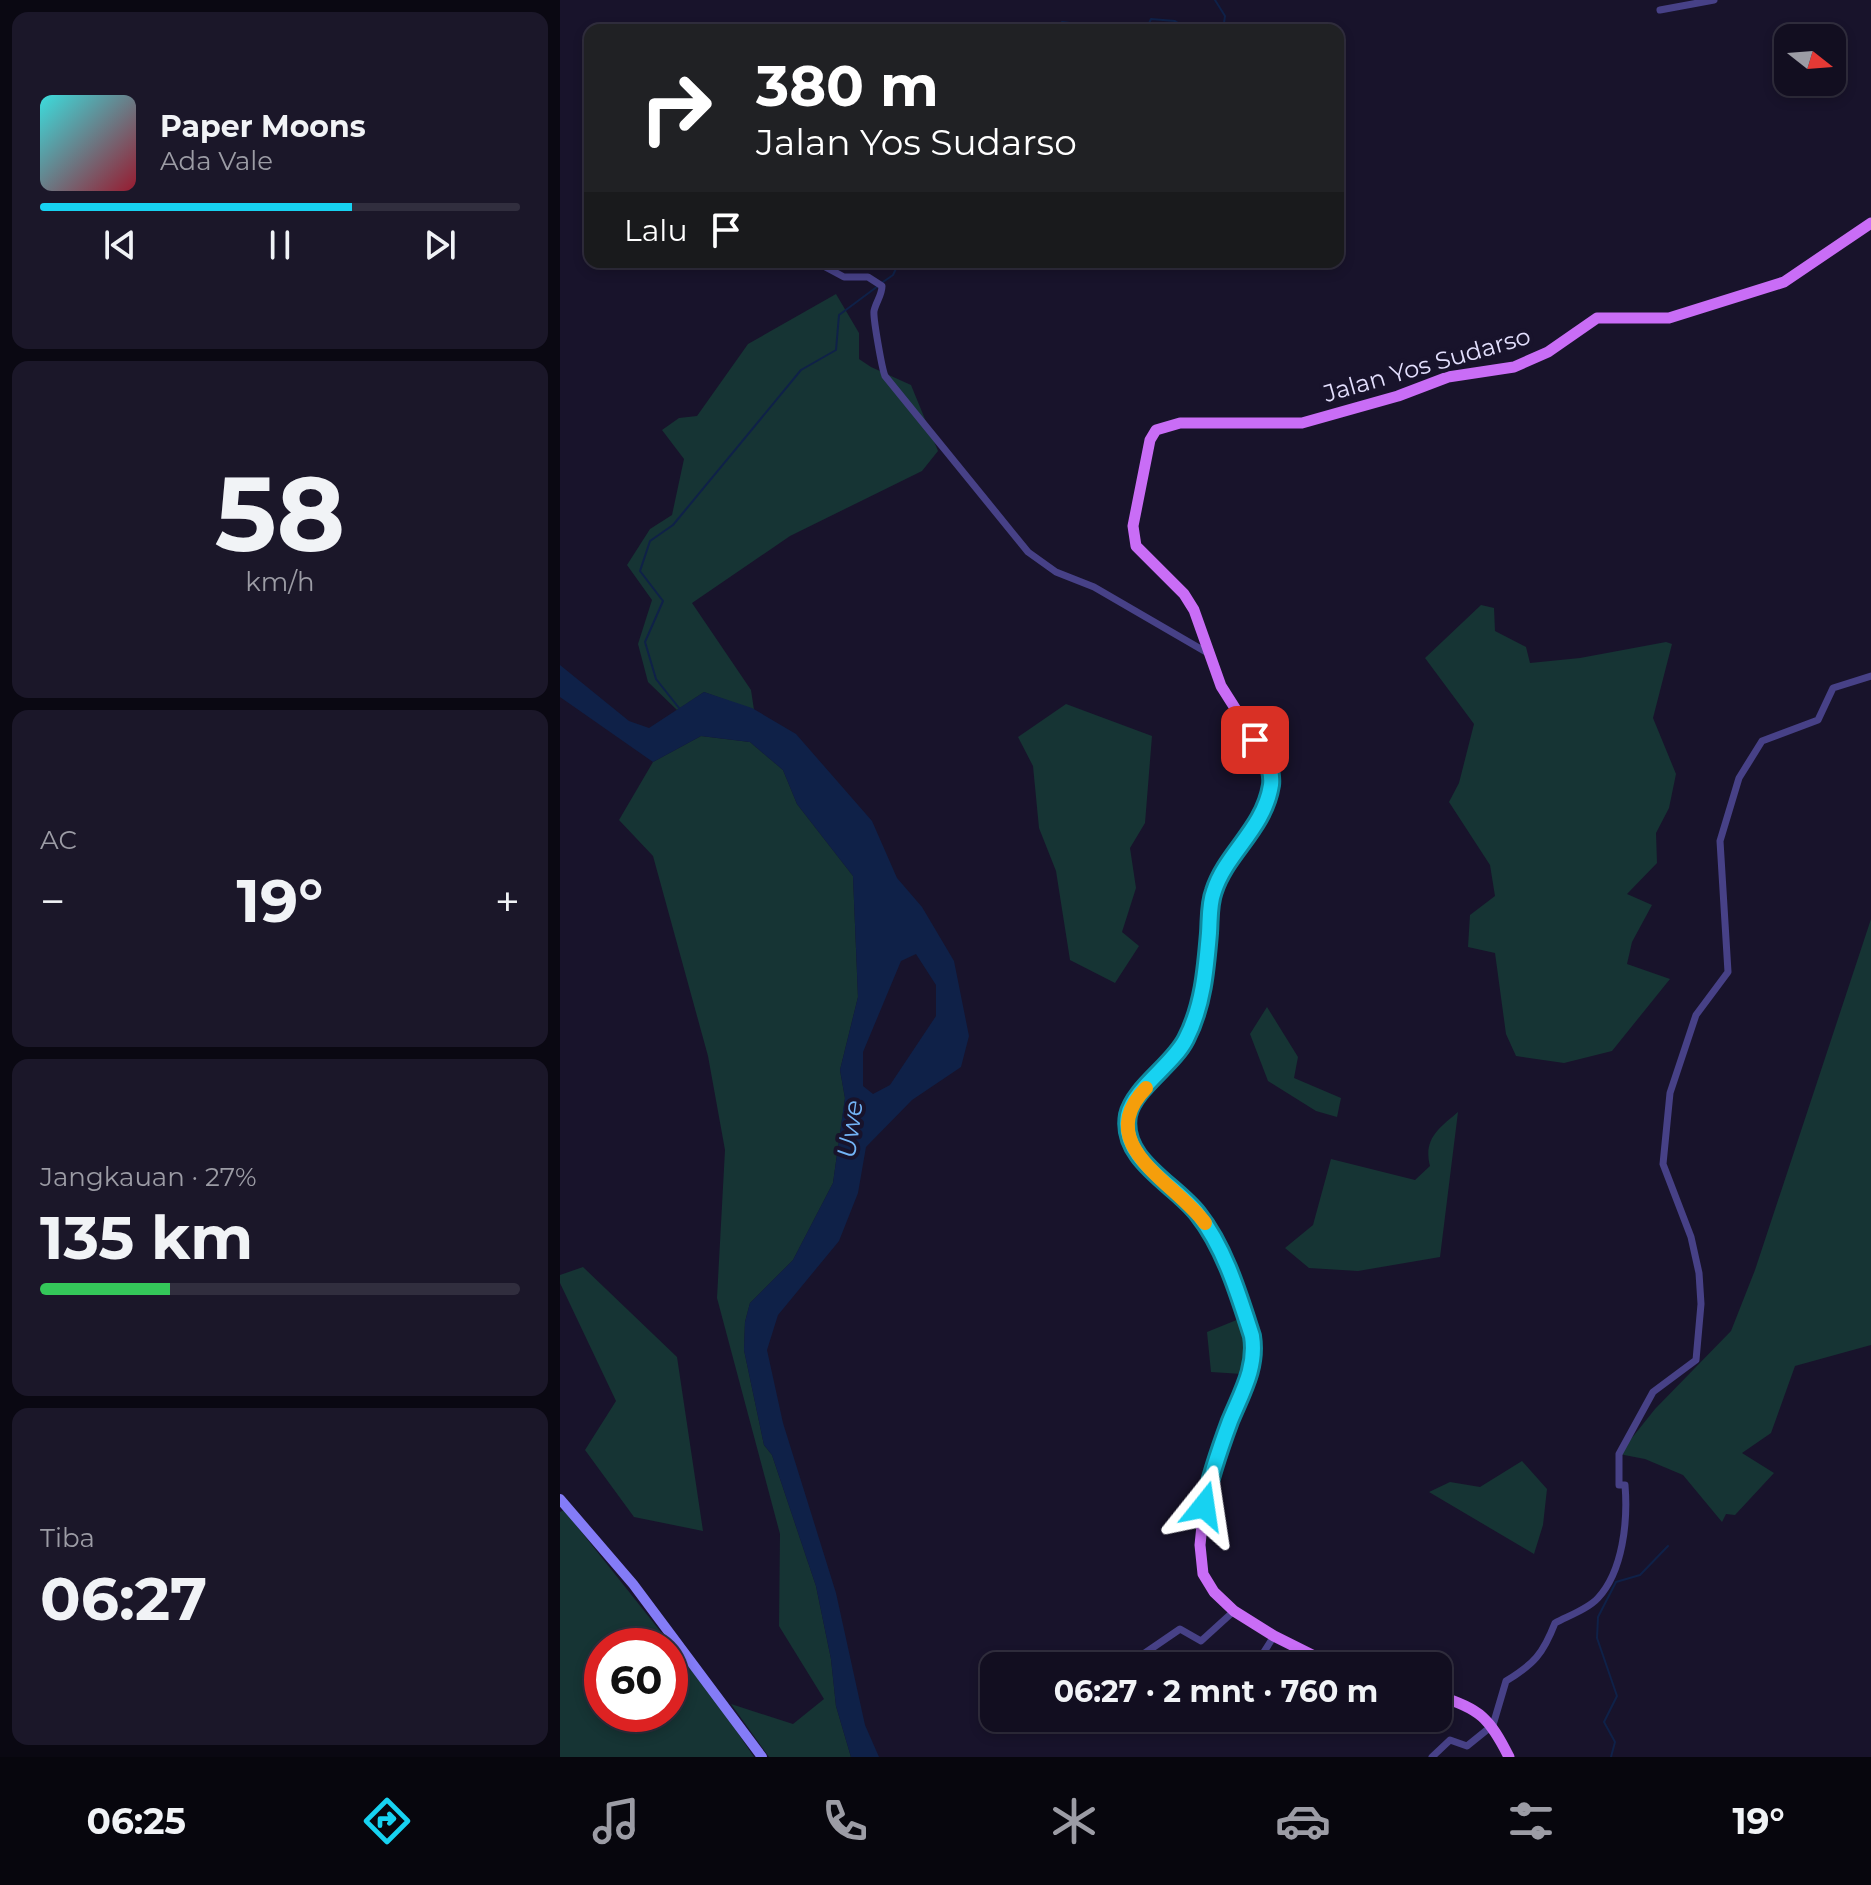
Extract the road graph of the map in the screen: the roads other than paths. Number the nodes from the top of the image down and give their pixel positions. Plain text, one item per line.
1 (1714, 0) edge
2 (1660, 10) dead end
3 (1871, 223) edge
4 (827, 268) edge
5 (1206, 652) junction
6 (1871, 676) edge
7 (560, 1499) edge
8 (1234, 1611) junction
9 (1274, 1636) junction
10 (1146, 1652) edge
11 (1264, 1652) edge
12 (1306, 1652) edge
13 (1452, 1700) edge
14 (1493, 1725) junction
15 (762, 1757) edge
16 (1432, 1757) edge
17 (1509, 1757) edge

1 - 2 street
3 - 5 main road, Jalan Yos Sudarso
4 - 5 street
5 - 8 main road, Jalan Yos Sudarso
6 - 14 street
7 - 15 street
8 - 9 main road, Jalan Yos Sudarso
8 - 10 street
9 - 11 street
9 - 12 main road, Jalan Yos Sudarso
13 - 14 main road
14 - 16 street
14 - 17 main road

